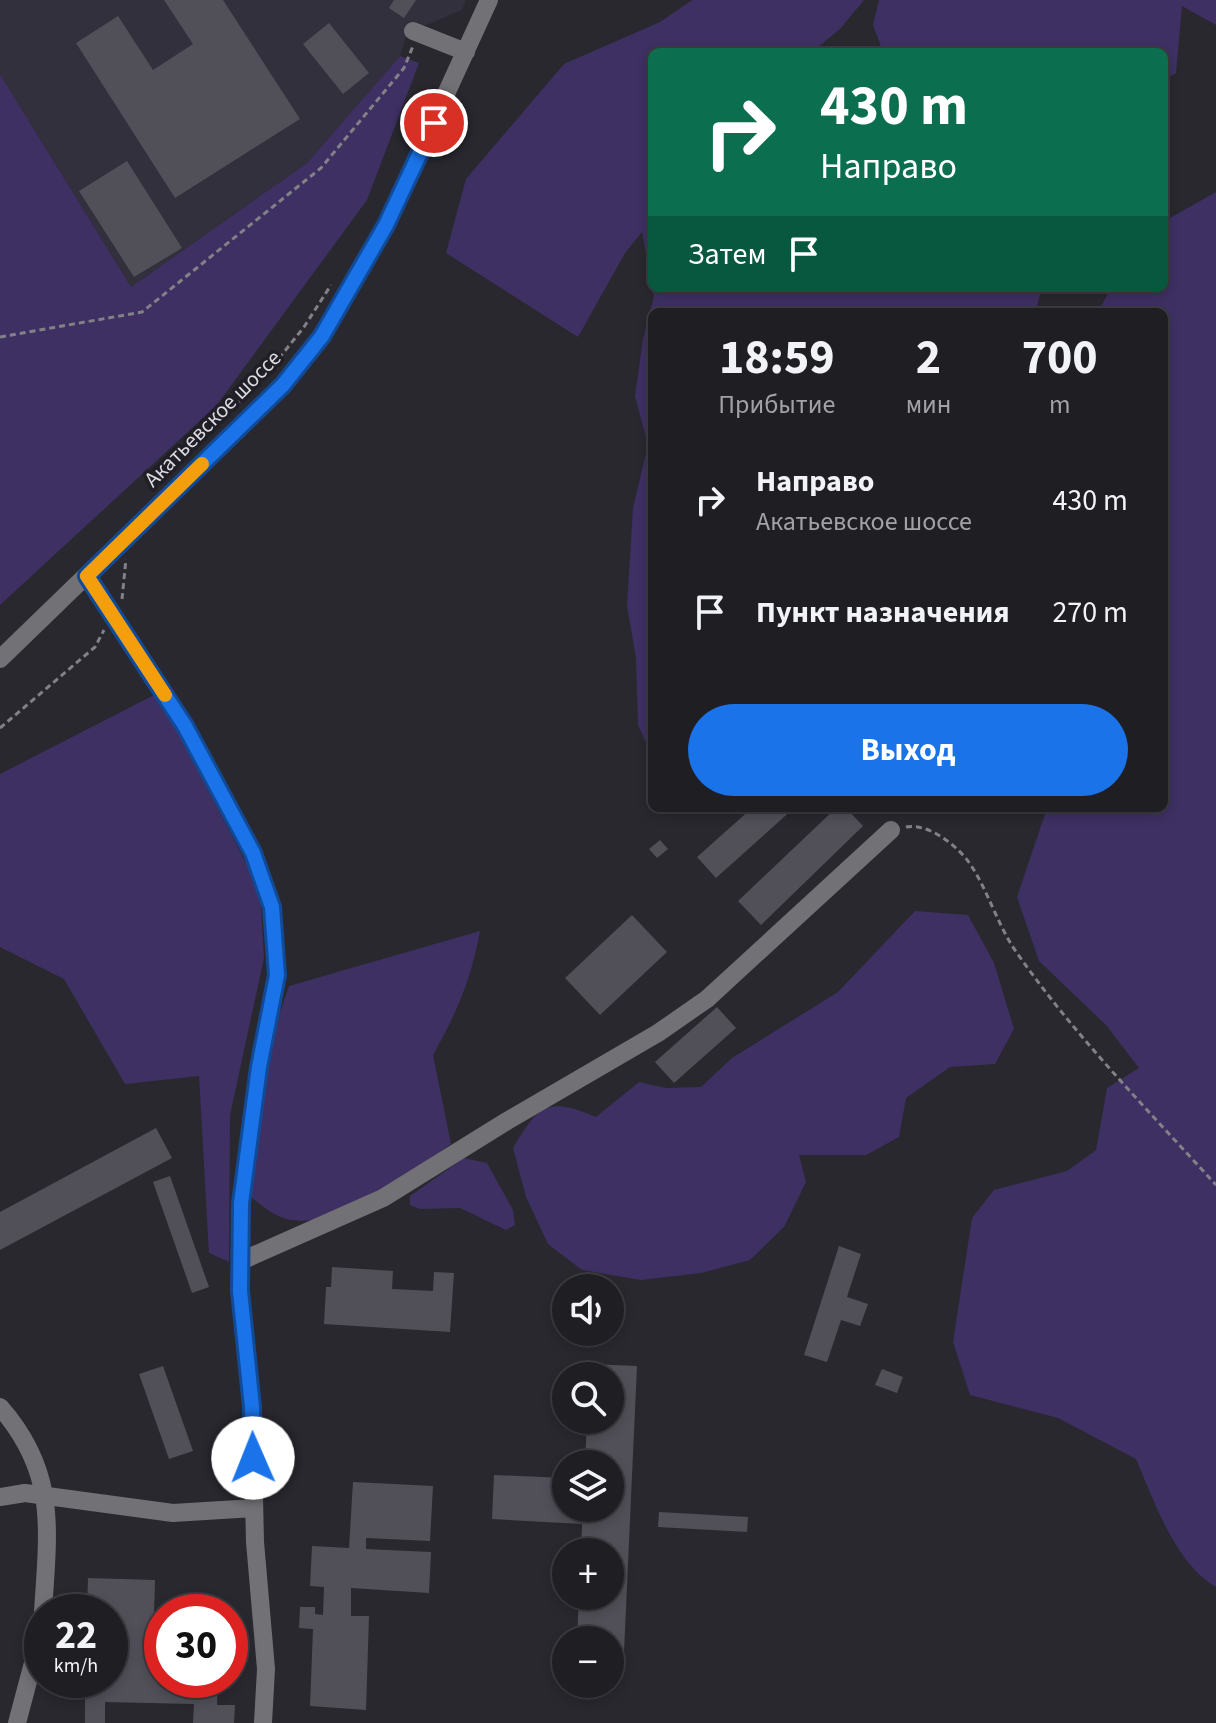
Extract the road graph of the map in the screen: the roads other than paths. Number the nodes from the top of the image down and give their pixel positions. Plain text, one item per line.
1 (489, 0) edge
2 (416, 32) road end
3 (466, 52) junction
4 (87, 576) junction
5 (0, 659) edge
6 (891, 830) road end
7 (241, 1261) junction
8 (0, 1407) edge
9 (0, 1497) edge
10 (45, 1498) junction
11 (254, 1508) junction
12 (44, 1594) edge
13 (24, 1697) edge
14 (17, 1723) edge
15 (263, 1723) edge

1 - 3 street, Акатьевское шоссе
2 - 3 street
3 - 4 street, Акатьевское шоссе
4 - 5 street, Акатьевское шоссе
4 - 7 street
6 - 7 street
7 - 11 street
8 - 10 street
9 - 10 street
10 - 11 street
10 - 12 street
11 - 15 street
13 - 14 street

